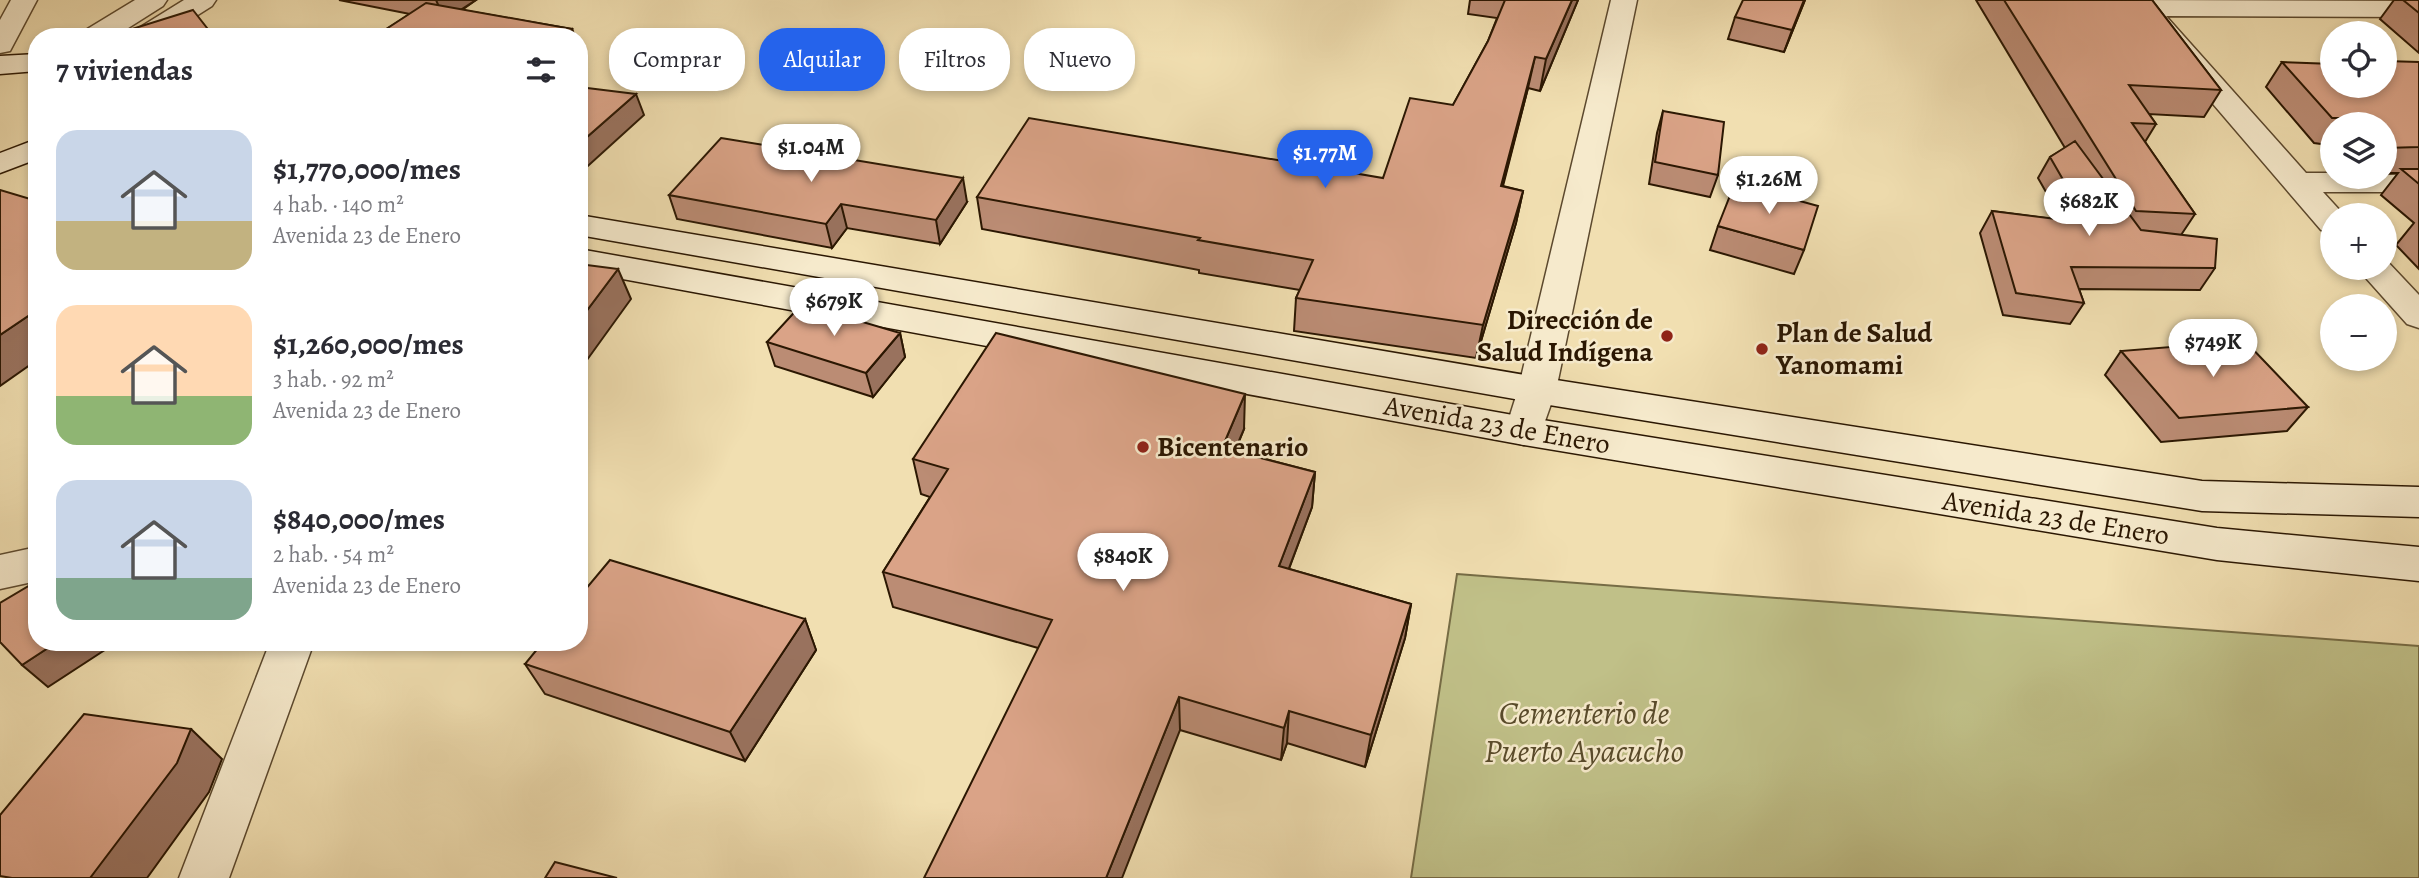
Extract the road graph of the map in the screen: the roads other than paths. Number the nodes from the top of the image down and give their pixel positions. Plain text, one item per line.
1 (24, 0) edge
2 (154, 0) edge
3 (203, 0) edge
4 (1624, 0) edge
5 (2141, 4) edge
6 (2419, 9) edge
7 (109, 28) edge
8 (158, 28) edge
9 (0, 44) edge
10 (28, 63) edge
11 (0, 65) edge
12 (28, 152) edge
13 (0, 164) edge
14 (0, 176) edge
15 (28, 178) edge
16 (2295, 182) junction
17 (2419, 183) edge
18 (2320, 209) edge
19 (588, 227) edge
20 (588, 262) edge
21 (2385, 280) edge
22 (2419, 316) edge
23 (1537, 390) junction
24 (1524, 431) junction
25 (2419, 502) edge
26 (2419, 564) edge
27 (28, 566) edge
28 (0, 572) edge
29 (289, 651) edge
30 (204, 878) edge

1 - 9 main road
2 - 7 main road
3 - 8 main road
4 - 23 main road
5 - 6 main road
5 - 16 main road
10 - 11 main road
12 - 13 main road
14 - 15 main road
16 - 17 main road
16 - 18 main road
19 - 23 main road, Avenida 23 de Enero
20 - 24 main road, Avenida 23 de Enero
21 - 22 main road
23 - 24 main road
23 - 25 main road, Avenida 23 de Enero
24 - 26 main road, Avenida 23 de Enero
27 - 28 main road
29 - 30 main road

